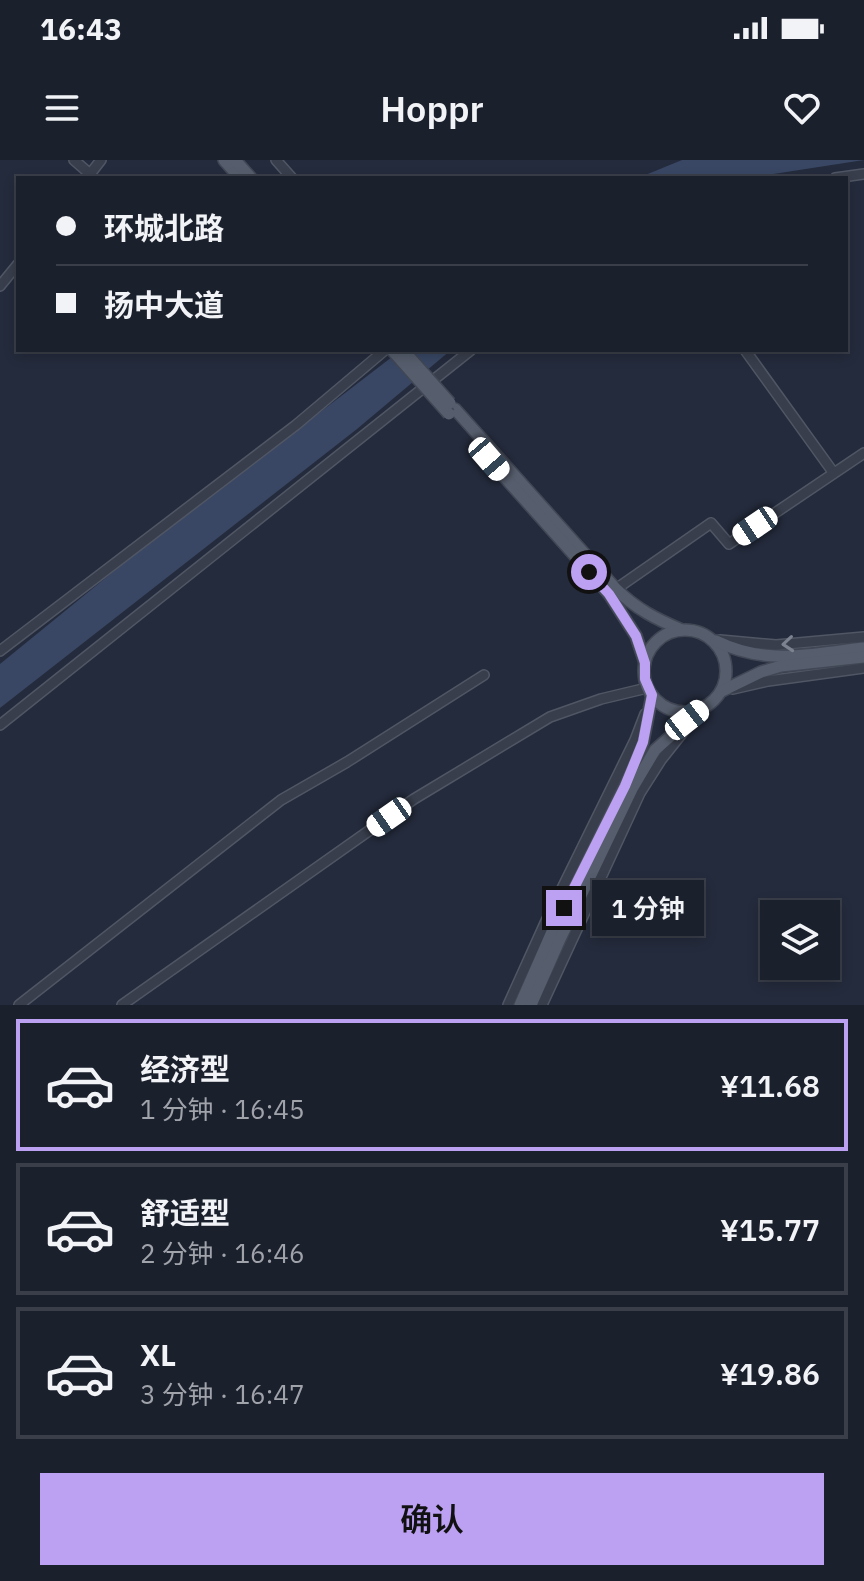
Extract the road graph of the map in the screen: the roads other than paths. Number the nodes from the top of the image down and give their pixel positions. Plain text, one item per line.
1 (74, 160) edge
2 (101, 160) edge
3 (224, 160) edge
4 (235, 160) edge
5 (276, 160) edge
6 (88, 176) edge
7 (238, 176) edge
8 (249, 176) edge
9 (290, 176) edge
10 (16, 266) edge
11 (0, 286) edge
12 (383, 352) edge
13 (394, 352) edge
14 (405, 352) edge
15 (468, 352) edge
16 (746, 352) edge
17 (452, 412) junction
18 (864, 453) edge
19 (833, 472) junction
20 (616, 589) junction
21 (682, 630) junction
22 (864, 637) edge
23 (711, 639) junction
24 (864, 648) edge
25 (0, 651) edge
26 (864, 657) edge
27 (645, 663) junction
28 (864, 668) edge
29 (484, 675) dead end
30 (649, 692) junction
31 (722, 692) junction
32 (700, 710) junction
33 (0, 725) edge
34 (19, 1005) edge
35 (122, 1005) edge
36 (508, 1005) edge
37 (520, 1005) edge
38 (531, 1005) edge
39 (542, 1005) edge

1 - 6 street
2 - 6 street
3 - 7 main road
4 - 8 main road
5 - 9 street
10 - 11 street
12 - 25 street
13 - 17 main road, bridge
14 - 17 main road, bridge
15 - 33 street
16 - 19 street
17 - 20 main road
17 - 27 main road
18 - 19 street
19 - 20 street
20 - 21 main road
21 - 23 main road
21 - 27 main road
22 -> 23 street
23 - 24 main road
23 - 31 main road
26 - 31 main road
27 - 30 main road
28 - 31 street
29 - 34 street
30 - 32 main road
30 - 35 street
30 - 36 street
30 - 37 main road
31 - 32 main road
32 - 38 main road
32 - 39 street

